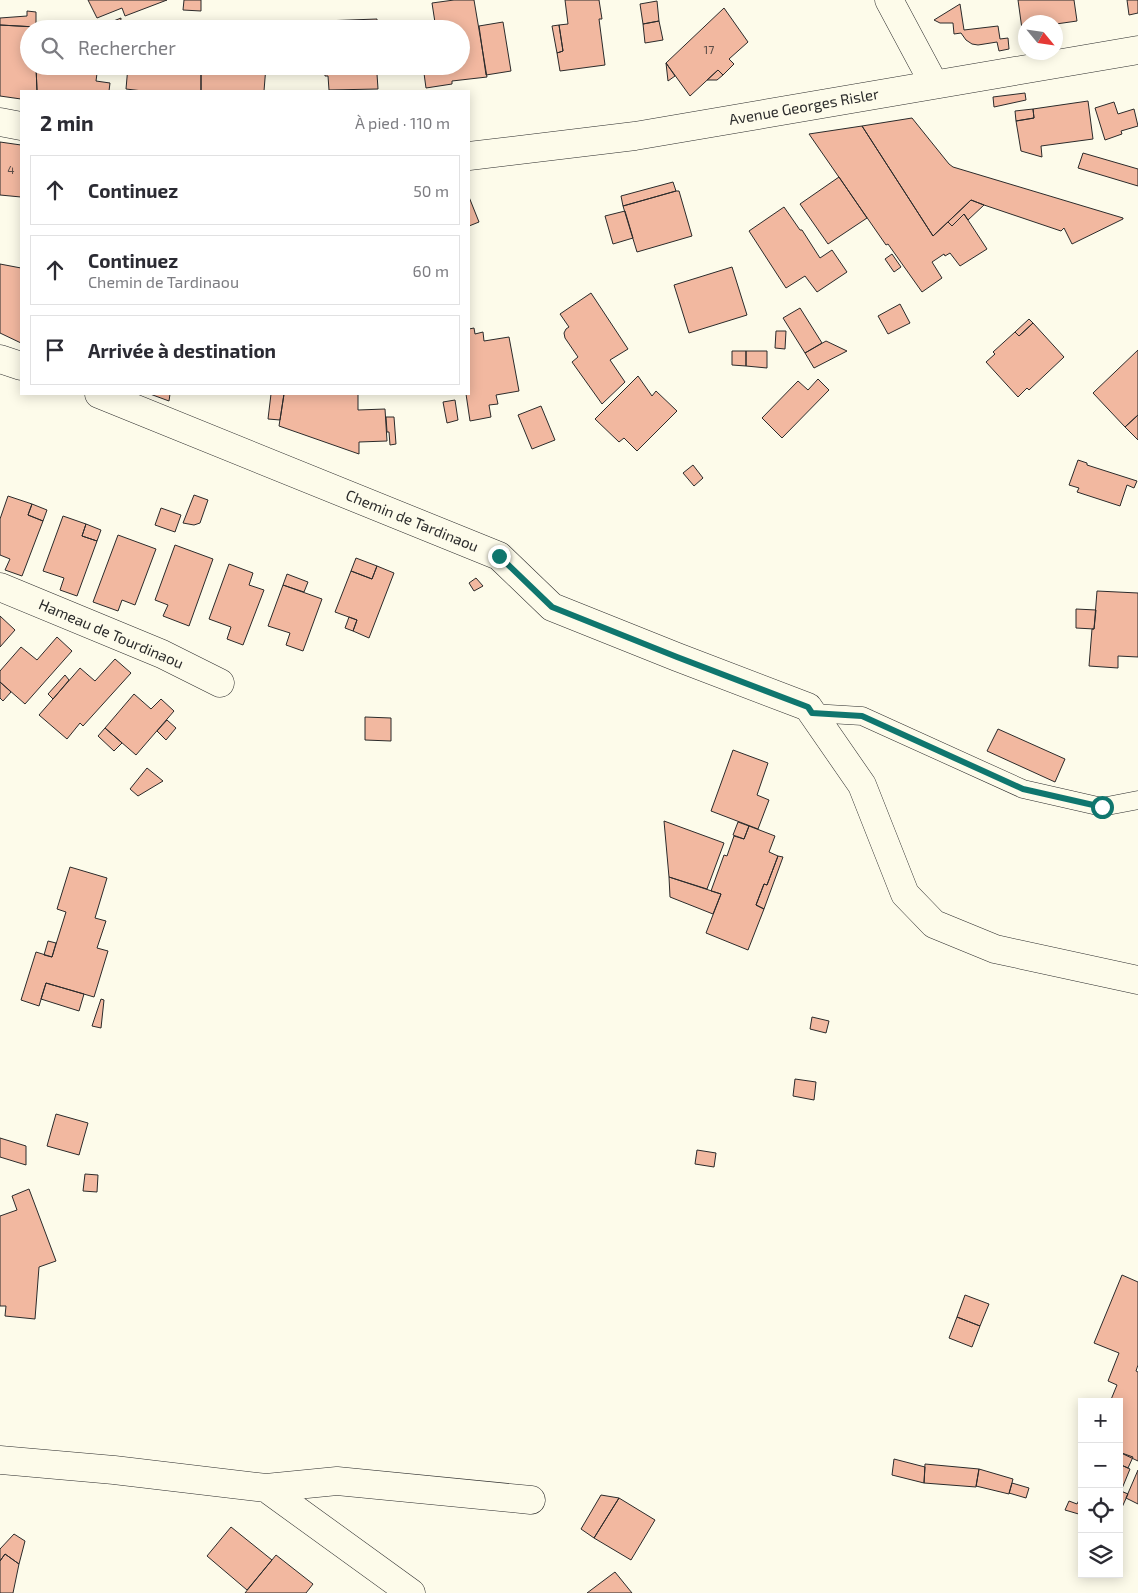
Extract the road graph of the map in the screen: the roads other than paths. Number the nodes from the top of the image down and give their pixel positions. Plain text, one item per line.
1 (889, 0) edge
2 (1138, 50) edge
3 (934, 84) junction
4 (0, 122) edge
5 (20, 126) edge
6 (470, 156) edge
7 (0, 359) edge
8 (20, 366) edge
9 (101, 395) edge
10 (0, 587) edge
11 (220, 683) dead end
12 (812, 713) junction
13 (1138, 800) edge
14 (1138, 980) edge
15 (0, 1460) edge
16 (266, 1488) junction
17 (531, 1500) dead end
18 (411, 1593) edge

1 - 3 street
2 - 3 street, Avenue Georges Risler
3 - 6 street, Avenue Georges Risler
4 - 5 street
7 - 8 street
9 - 12 street, Chemin de Tardinaou
10 - 11 street, Hameau de Tourdinaou
12 - 13 lane
12 - 14 street, Chemin de Tardinaou
15 - 16 street
16 - 17 street
16 - 18 street

